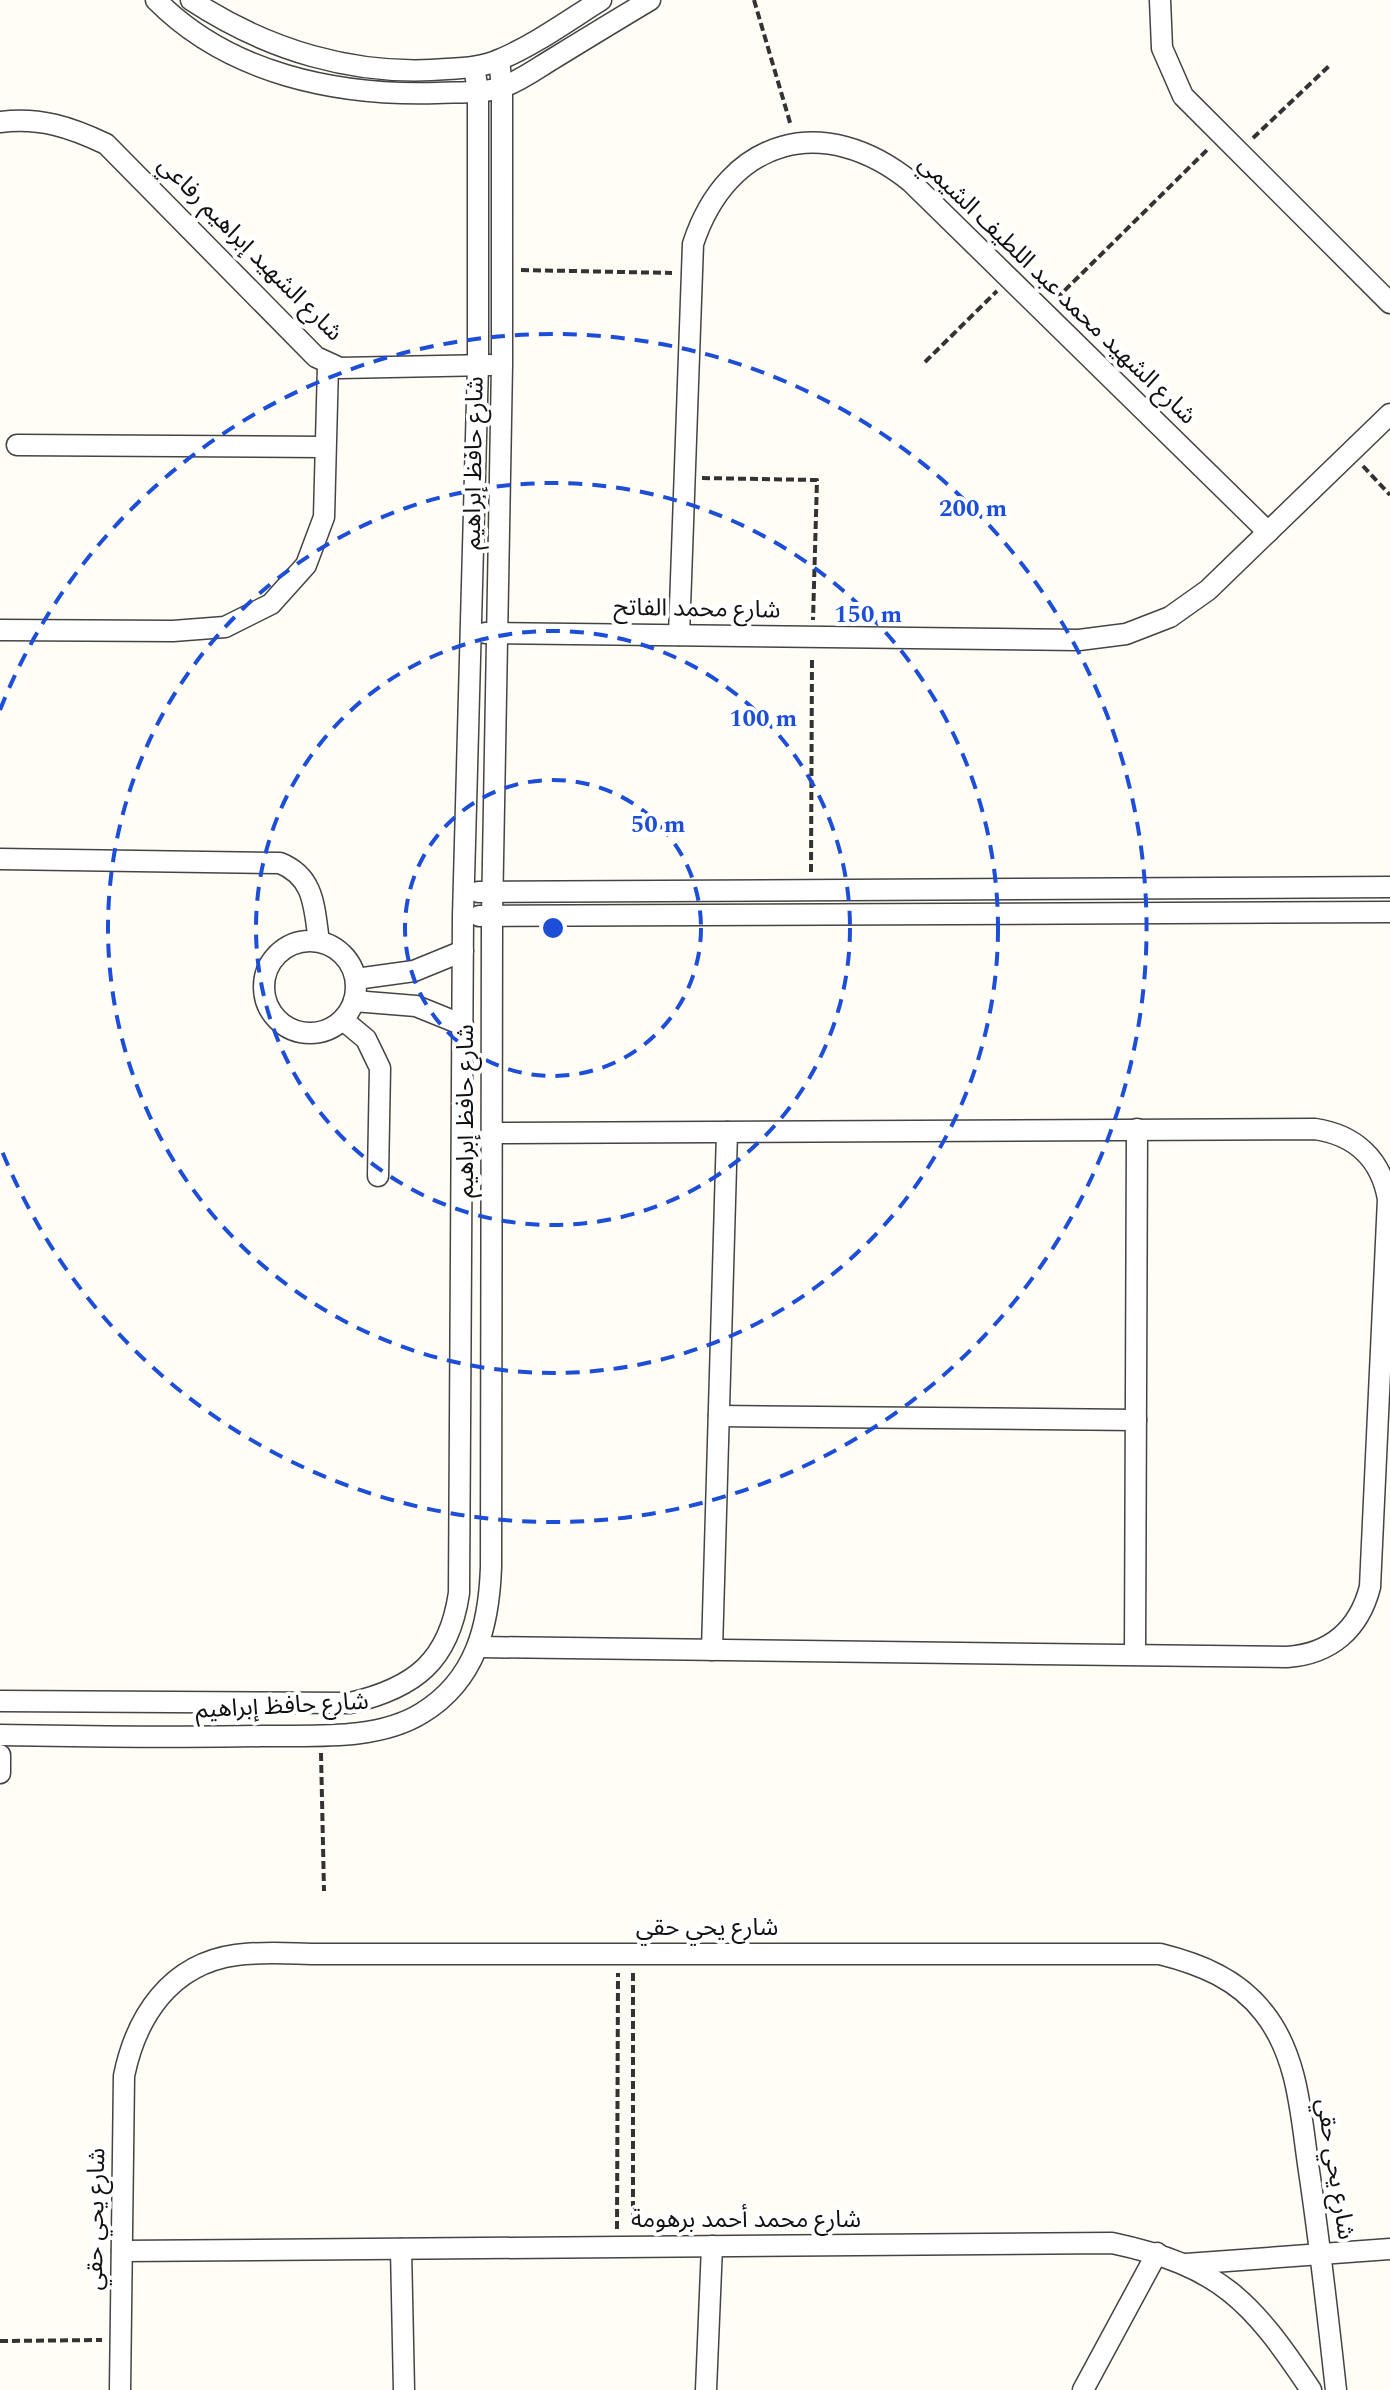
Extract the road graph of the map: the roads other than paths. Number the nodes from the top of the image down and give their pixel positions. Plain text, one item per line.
1 (156, 0) edge
2 (191, 0) edge
3 (601, 0) edge
4 (650, 0) edge
5 (1160, 0) edge
6 (499, 60) junction
7 (474, 67) junction
8 (502, 87) junction
9 (478, 91) junction
10 (0, 122) edge
11 (1390, 303) edge
12 (478, 364) junction
13 (328, 365) junction
14 (502, 365) junction
15 (1390, 414) edge
16 (17, 445) dead end
17 (325, 447) junction
18 (1268, 532) junction
19 (0, 630) edge
20 (470, 632) junction
21 (497, 633) junction
22 (679, 635) junction
23 (5, 864) edge
24 (1390, 887) edge
25 (1357, 889) junction
26 (464, 892) junction
27 (492, 892) junction
28 (1390, 912) edge
29 (1356, 913) junction
30 (463, 916) junction
31 (492, 916) junction
32 (319, 941) junction
33 (463, 951) junction
34 (356, 979) junction
35 (354, 1001) junction
36 (343, 1020) junction
37 (463, 1025) junction
38 (1137, 1129) junction
39 (727, 1132) junction
40 (492, 1133) junction
41 (378, 1176) dead end
42 (461, 1389) junction
43 (491, 1390) junction
44 (719, 1416) junction
45 (1136, 1420) junction
46 (479, 1647) junction
47 (712, 1650) junction
48 (1135, 1654) junction
49 (0, 1701) edge
50 (185, 1702) junction
51 (0, 1735) edge
52 (187, 1737) junction
53 (0, 1755) edge
54 (0, 1773) edge
55 (712, 2246) junction
56 (401, 2249) junction
57 (1390, 2249) edge
58 (122, 2251) junction
59 (1157, 2253) junction
60 (1321, 2254) junction
61 (1186, 2264) junction
62 (120, 2390) edge
63 (404, 2390) edge
64 (706, 2390) edge
65 (1083, 2390) edge
66 (1311, 2390) edge
67 (1336, 2390) edge

1 - 9 street
2 - 7 street
3 - 6 street
4 - 8 street
5 - 11 street
6 - 7 street
6 - 8 street, شارع حافظ إبراهيم
7 - 9 street, شارع حافظ إبراهيم
8 - 9 street
8 - 14 street, شارع حافظ إبراهيم
9 - 12 street, شارع حافظ إبراهيم
10 - 13 street, شارع الشهيد إبراهيم رفاعي
12 - 13 street, شارع الشهيد إبراهيم رفاعي
12 - 14 street, شارع الشهيد إبراهيم رفاعي
12 - 20 street, شارع حافظ إبراهيم
13 - 17 street
14 - 21 street, شارع حافظ إبراهيم
15 - 18 street, شارع محمد الفاتح
16 - 17 street
17 - 19 street
18 - 22 street, شارع محمد الفاتح
18 - 22 street, شارع الشهيد محمد عبد اللطيف الشيمي
20 - 21 street, شارع محمد الفاتح
20 - 26 street, شارع حافظ إبراهيم
21 - 22 street, شارع محمد الفاتح
21 - 27 street, شارع حافظ إبراهيم
23 - 32 street
24 - 25 street
25 - 27 street
25 - 29 street
26 - 27 street
26 - 30 street, شارع حافظ إبراهيم
27 - 31 street, شارع حافظ إبراهيم
28 - 29 street
29 - 31 street
30 - 31 street
30 - 33 street, شارع حافظ إبراهيم
31 - 40 street, شارع حافظ إبراهيم
32 - 34 street
32 - 36 street
33 - 34 street
33 - 37 street, شارع حافظ إبراهيم
34 - 35 street
35 - 36 street
35 - 37 street
36 - 41 street
37 - 42 street, شارع حافظ إبراهيم
38 - 39 street
38 - 45 street
38 - 48 street
39 - 40 street
39 - 44 street
40 - 43 street, شارع حافظ إبراهيم
42 - 43 street
42 - 50 street, شارع حافظ إبراهيم
43 - 46 street, شارع حافظ إبراهيم
44 - 45 street
44 - 47 street
45 - 48 street
46 - 47 street
46 - 52 street, شارع حافظ إبراهيم
47 - 48 street
49 - 50 street, شارع حافظ إبراهيم
50 - 52 street
51 - 52 street, شارع حافظ إبراهيم
53 - 54 street
55 - 56 street, شارع محمد أحمد برهومة
55 - 59 street, شارع محمد أحمد برهومة
55 - 64 street
56 - 58 street, شارع محمد أحمد برهومة
56 - 63 street
57 - 60 street
58 - 60 street, شارع يحي حقي
58 - 62 street, شارع يحي حقي
59 - 61 street, شارع محمد أحمد برهومة
59 - 65 street
60 - 61 street
60 - 67 street, شارع يحي حقي
61 - 66 street, شارع محمد أحمد برهومة

